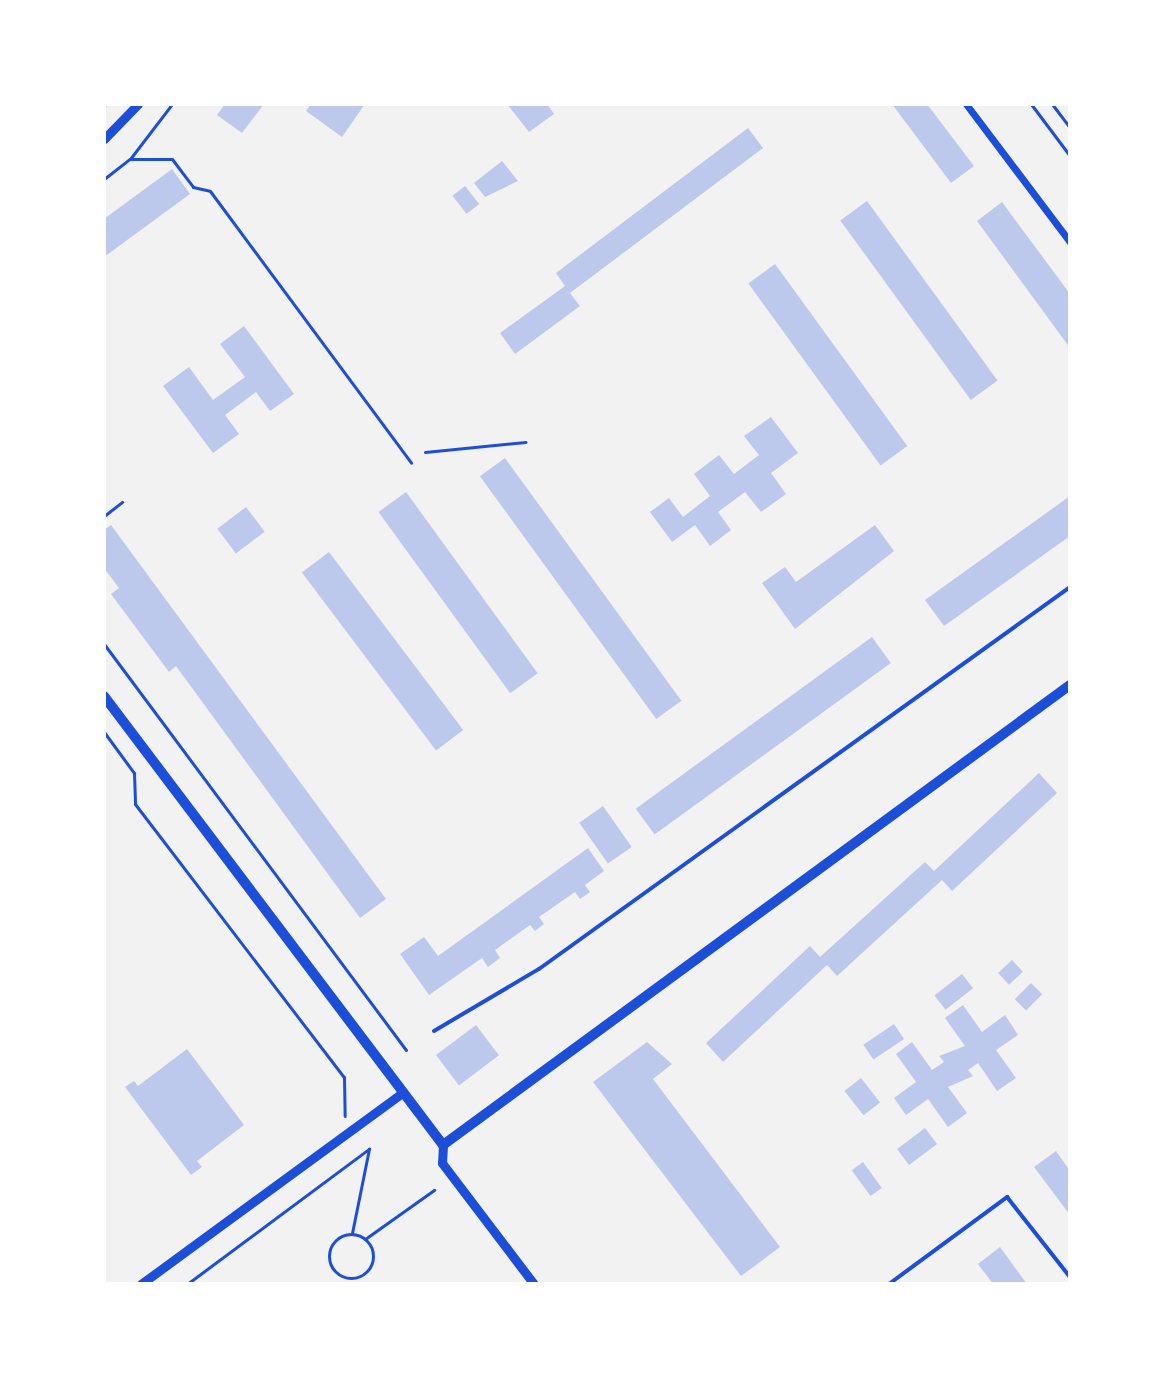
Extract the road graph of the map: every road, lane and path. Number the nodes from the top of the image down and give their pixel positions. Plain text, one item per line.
1 (138, 104) edge
2 (172, 104) edge
3 (966, 104) edge
4 (1031, 104) edge
5 (1052, 104) edge
6 (1070, 128) edge
7 (104, 139) edge
8 (1070, 156) edge
9 (130, 159) junction
10 (104, 179) edge
11 (1070, 242) edge
12 (526, 442) dead end
13 (425, 452) dead end
14 (411, 463) dead end
15 (122, 502) dead end
16 (104, 516) edge
17 (1070, 587) edge
18 (104, 644) edge
19 (1070, 685) edge
20 (104, 696) edge
21 (104, 732) edge
22 (434, 1031) dead end
23 (406, 1050) dead end
24 (403, 1092) junction
25 (345, 1116) dead end
26 (443, 1145) junction
27 (434, 1190) dead end
28 (352, 1233) junction
29 (365, 1239) junction
30 (339, 1275) junction
31 (1070, 1277) edge
32 (141, 1284) edge
33 (187, 1284) edge
34 (337, 1284) edge
35 (534, 1284) edge
36 (889, 1284) edge

1 - 7 street
2 - 9 path
3 - 11 street
4 - 8 path
5 - 6 path
9 - 10 path
9 - 14 path
12 - 13 path
15 - 16 path
17 - 22 lane
18 - 23 path
19 - 26 main road
20 - 24 main road
21 - 25 path
24 - 26 main road
24 - 32 street
26 - 35 street
27 - 29 path
28 - 29 path
28 - 30 path
28 - 33 path
29 - 30 path
30 - 34 path
31 - 36 lane

